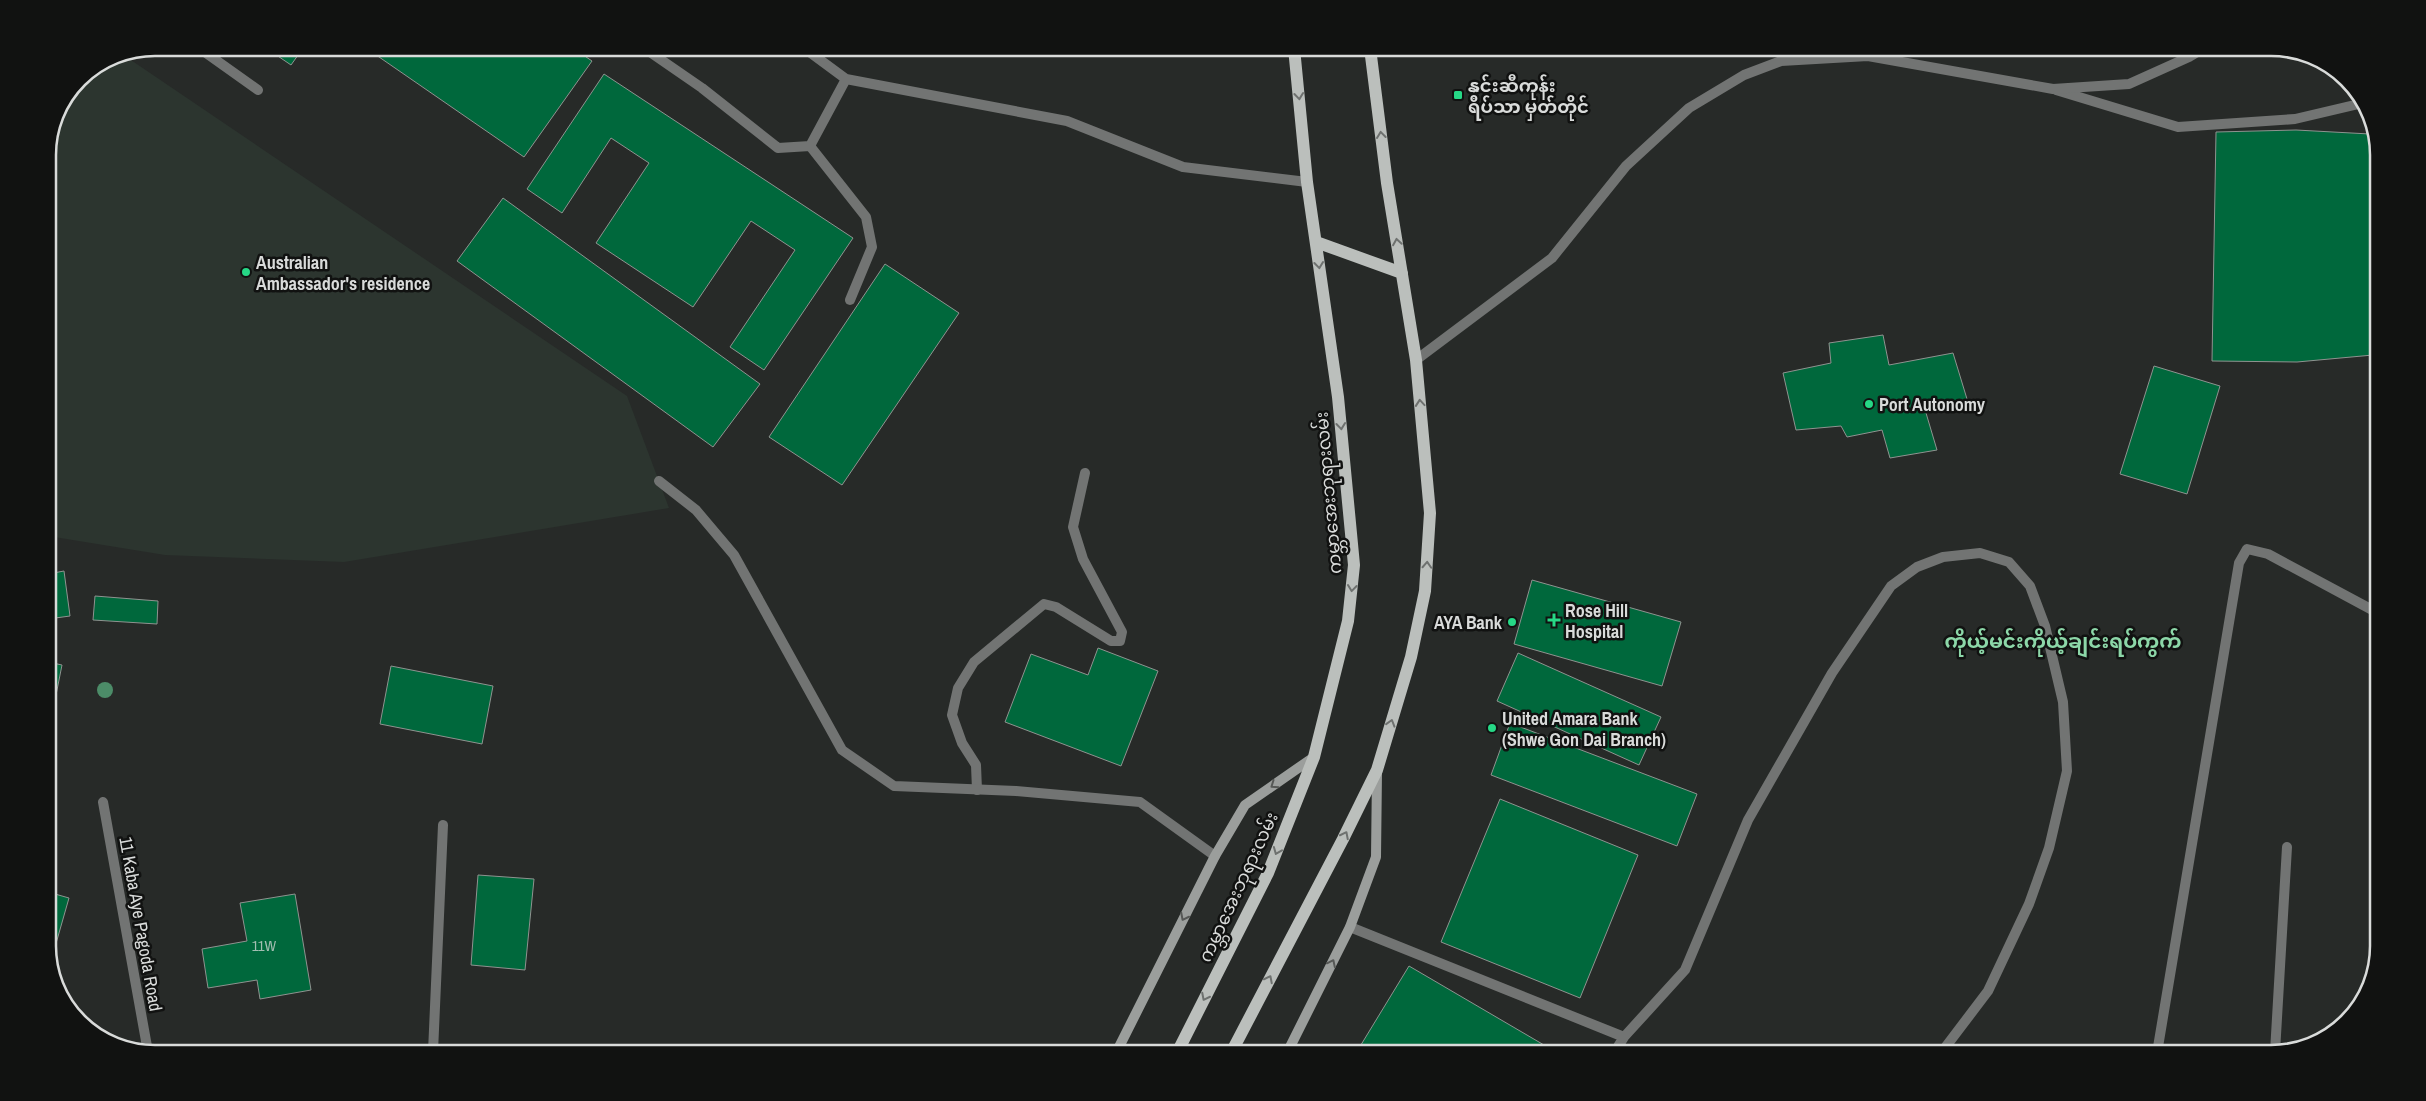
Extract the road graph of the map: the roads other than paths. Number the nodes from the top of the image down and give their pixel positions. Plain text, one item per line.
1 (210, 56) edge
2 (656, 56) edge
3 (815, 56) edge
4 (1295, 56) edge
5 (1371, 56) edge
6 (2191, 56) edge
7 (846, 79) junction
8 (2053, 89) junction
9 (258, 90) dead end
10 (2356, 105) edge
11 (810, 146) junction
12 (1307, 182) junction
13 (1316, 242) junction
14 (1402, 273) junction
15 (850, 300) dead end
16 (1416, 360) junction
17 (1085, 473) dead end
18 (659, 481) dead end
19 (2370, 609) edge
20 (1314, 756) junction
21 (1377, 770) junction
22 (978, 790) junction
23 (102, 802) dead end
24 (442, 825) dead end
25 (2287, 847) dead end
26 (1215, 856) junction
27 (1350, 927) junction
28 (1624, 1037) junction
29 (147, 1044) edge
30 (433, 1045) edge
31 (1120, 1045) edge
32 (1182, 1045) edge
33 (1236, 1045) edge
34 (1291, 1045) edge
35 (1619, 1045) edge
36 (1948, 1045) edge
37 (2159, 1045) edge
38 (2275, 1045) edge

1 - 9 street
2 - 11 street
3 - 7 street
4 -> 12 main road, ကမ္ဘာအေးဘုရားလမ်း
14 -> 5 main road
6 - 8 street
7 - 11 street
7 - 12 street
8 - 10 street
8 - 16 street
11 - 15 street
12 - 13 main road, ကမ္ဘာအေးဘုရားလမ်း
13 - 14 main road
13 -> 20 main road, ကမ္ဘာအေးဘုရားလမ်း
14 - 16 main road
21 -> 16 main road
17 - 22 street
18 - 22 street
19 - 37 street
20 -> 26 main road
20 -> 32 main road, ကမ္ဘာအေးဘုရားလမ်း
21 - 27 main road
33 -> 21 main road
22 - 26 street
23 - 29 street, 11 Kaba Aye Pagoda Road
24 - 30 street
25 - 38 street
26 -> 31 main road
27 - 28 street
34 -> 27 main road
28 - 35 street
28 - 36 street

